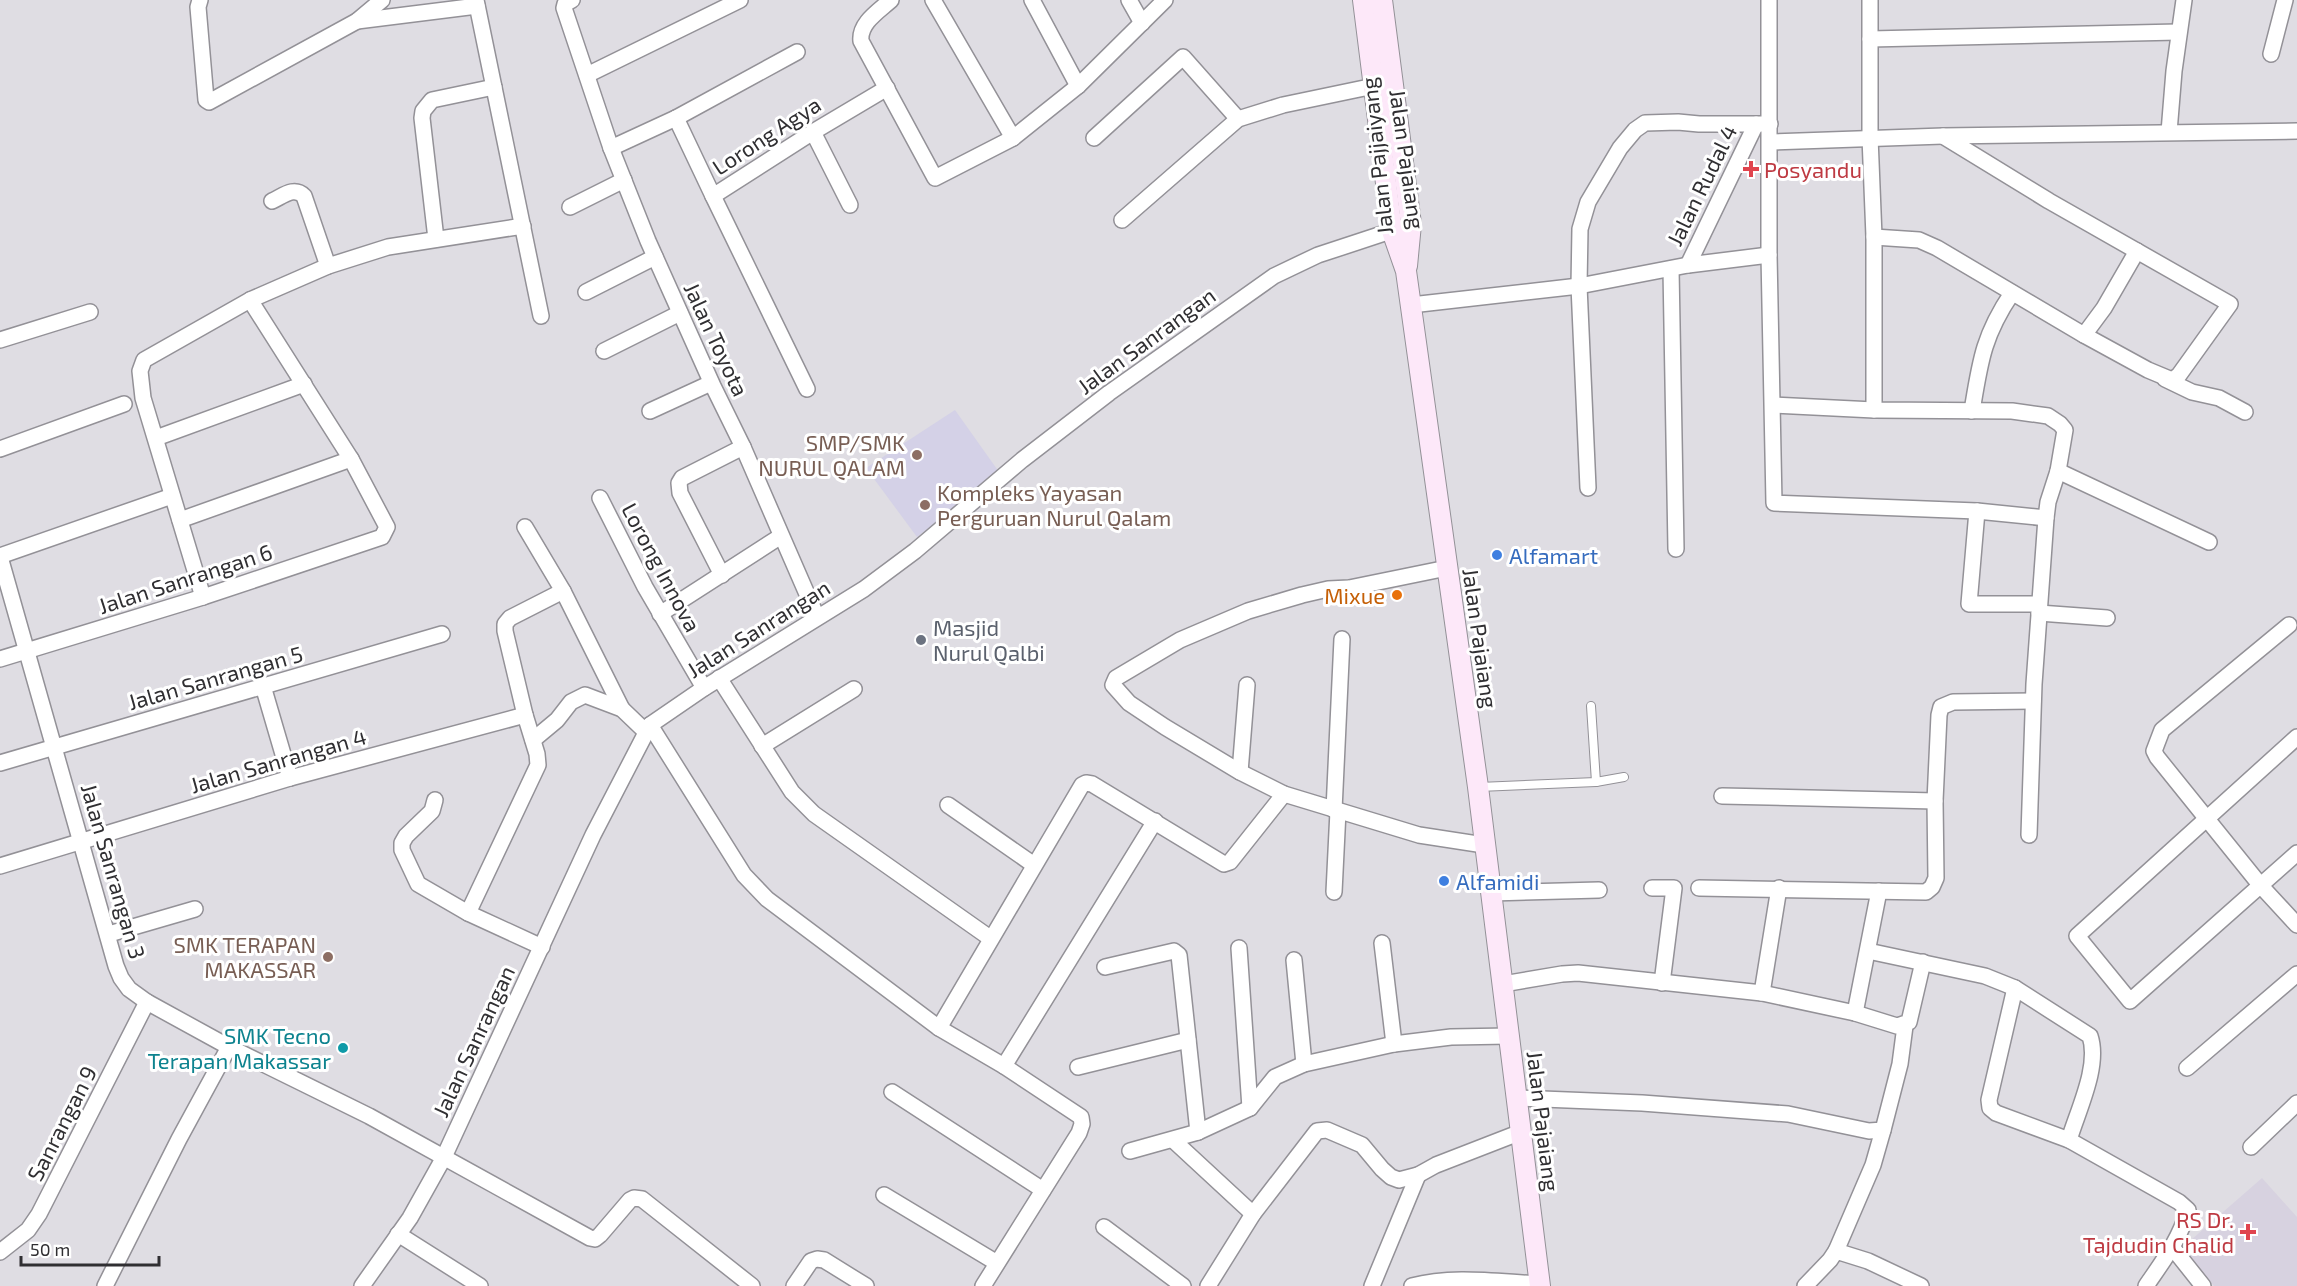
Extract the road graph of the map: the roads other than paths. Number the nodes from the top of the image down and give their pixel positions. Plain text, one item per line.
1 (200, 0) edge
2 (382, 0) edge
3 (572, 0) edge
4 (740, 0) edge
5 (891, 0) edge
6 (933, 0) edge
7 (1032, 0) edge
8 (1129, 0) edge
9 (1165, 0) edge
10 (1363, 0) edge
11 (1382, 0) edge
12 (1769, 0) edge
13 (1869, 0) edge
14 (2184, 0) edge
15 (2285, 0) edge
16 (476, 3) edge
17 (357, 21) junction
18 (1142, 23) junction
19 (2178, 32) junction
20 (1870, 39) junction
21 (797, 52) dead end
22 (2271, 54) dead end
23 (587, 75) junction
24 (1078, 86) junction
25 (1374, 86) junction
26 (494, 87) junction
27 (887, 88) junction
28 (676, 118) junction
29 (1238, 119) junction
30 (1763, 124) junction
31 (2297, 131) edge
32 (813, 132) junction
33 (2169, 132) junction
34 (1943, 136) junction
35 (1869, 137) junction
36 (1012, 138) junction
37 (1094, 138) dead end
38 (1770, 142) junction
39 (611, 148) junction
40 (624, 180) junction
41 (713, 196) junction
42 (272, 201) dead end
43 (850, 205) dead end
44 (570, 207) dead end
45 (1122, 220) dead end
46 (1412, 224) junction
47 (523, 226) junction
48 (1392, 231) junction
49 (1874, 237) junction
50 (436, 239) junction
51 (2137, 251) junction
52 (1769, 255) junction
53 (655, 257) junction
54 (1688, 265) junction
55 (328, 266) junction
56 (1671, 269) junction
57 (1406, 271) junction
58 (1580, 286) junction
59 (585, 292) dead end
60 (2012, 293) junction
61 (250, 300) junction
62 (1411, 305) junction
63 (90, 312) dead end
64 (680, 313) junction
65 (541, 316) dead end
66 (2084, 335) junction
67 (0, 340) edge
68 (604, 351) dead end
69 (2165, 379) junction
70 (711, 383) junction
71 (304, 384) junction
72 (807, 388) dead end
73 (124, 404) dead end
74 (1773, 405) junction
75 (1874, 410) junction
76 (650, 411) dead end
77 (1972, 411) junction
78 (2245, 412) dead end
79 (156, 438) junction
80 (743, 447) junction
81 (0, 449) edge
82 (351, 459) junction
83 (2058, 471) junction
84 (1588, 488) dead end
85 (172, 495) junction
86 (600, 498) dead end
87 (1977, 511) junction
88 (2046, 518) junction
89 (180, 520) junction
90 (525, 527) dead end
91 (781, 536) junction
92 (2210, 542) dead end
93 (1676, 549) dead end
94 (0, 557) edge
95 (1447, 567) junction
96 (722, 575) junction
97 (563, 591) junction
98 (203, 597) junction
99 (2039, 608) junction
100 (660, 614) junction
101 (817, 617) junction
102 (2107, 618) dead end
103 (2289, 625) dead end
104 (442, 634) dead end
105 (1342, 639) dead end
106 (28, 651) junction
107 (0, 659) edge
108 (719, 678) junction
109 (1247, 685) dead end
110 (263, 686) junction
111 (704, 688) junction
112 (854, 689) dead end
113 (2033, 701) junction
114 (1592, 706) dead end
115 (622, 709) junction
116 (525, 715) junction
117 (648, 729) junction
118 (2297, 737) edge
119 (533, 740) junction
120 (55, 746) junction
121 (762, 746) junction
122 (0, 763) edge
123 (1240, 772) junction
124 (1624, 777) dead end
125 (290, 778) junction
126 (1596, 782) junction
127 (1478, 787) junction
128 (1284, 794) junction
129 (1722, 796) dead end
130 (435, 800) dead end
131 (1935, 801) junction
132 (948, 805) dead end
133 (1336, 811) junction
134 (2207, 820) junction
135 (1155, 821) junction
136 (2029, 835) dead end
137 (83, 842) junction
138 (1484, 846) junction
139 (2297, 853) edge
140 (1034, 865) junction
141 (0, 866) edge
142 (2261, 886) junction
143 (1652, 888) dead end
144 (1699, 888) dead end
145 (1779, 888) junction
146 (1599, 890) dead end
147 (1879, 891) junction
148 (1334, 892) dead end
149 (1491, 893) junction
150 (195, 909) dead end
151 (468, 913) junction
152 (2297, 925) edge
153 (109, 934) junction
154 (990, 938) junction
155 (1382, 943) dead end
156 (542, 947) junction
157 (1239, 948) dead end
158 (1868, 951) junction
159 (1294, 960) dead end
160 (1923, 962) junction
161 (1105, 967) dead end
162 (2297, 974) edge
163 (1662, 982) junction
164 (1503, 984) junction
165 (2015, 988) junction
166 (1761, 993) junction
167 (147, 1002) junction
168 (1855, 1013) junction
169 (1905, 1026) junction
170 (939, 1028) junction
171 (1509, 1036) junction
172 (1188, 1040) junction
173 (1395, 1044) junction
174 (229, 1047) junction
175 (1304, 1064) junction
176 (1004, 1066) junction
177 (1078, 1067) dead end
178 (2187, 1068) dead end
179 (892, 1092) dead end
180 (1517, 1098) junction
181 (2297, 1103) edge
182 (1250, 1108) junction
183 (1883, 1130) junction
184 (1198, 1132) junction
185 (1521, 1132) junction
186 (1173, 1140) junction
187 (2069, 1140) junction
188 (2250, 1147) dead end
189 (1130, 1151) dead end
190 (443, 1159) junction
191 (1418, 1175) junction
192 (1043, 1190) junction
193 (884, 1195) dead end
194 (1253, 1214) junction
195 (1104, 1227) dead end
196 (398, 1234) junction
197 (2172, 1247) junction
198 (1836, 1251) junction
199 (0, 1252) edge
200 (997, 1263) junction
201 (1540, 1285) edge
202 (105, 1286) edge
203 (362, 1286) edge
204 (480, 1286) edge
205 (752, 1286) edge
206 (794, 1286) edge
207 (866, 1286) edge
208 (983, 1286) edge
209 (1183, 1286) edge
210 (1208, 1286) edge
211 (1372, 1286) edge
212 (1412, 1286) edge
213 (1805, 1286) edge
214 (1921, 1286) edge
215 (2146, 1286) edge
216 (2203, 1286) edge

1 - 17 street
2 - 17 street
3 - 23 street, Jalan Toyota
4 - 23 street
5 - 27 street
6 - 36 street
7 - 24 street
8 - 18 street
9 - 18 street
10 - 25 main road, Jalan Pajaiang
11 - 46 main road, Jalan Pajjaiyang
12 - 30 street
13 - 20 street
14 - 19 street
15 - 22 street
16 - 17 street
16 - 26 street
18 - 24 street
19 - 20 street
19 - 33 street
20 - 35 street
21 - 28 street
23 - 39 street, Jalan Toyota
24 - 36 street
25 - 29 street
25 - 48 main road, Jalan Pajaiang
26 - 47 street
26 - 50 street
27 - 32 street, Lorong Agya
27 - 36 street
28 - 39 street
28 - 41 street, Lorong Agya
29 - 37 street
29 - 45 street
30 - 38 street
30 - 54 street, Jalan Rudal 4
30 - 58 street
31 - 33 street
32 - 41 street, Lorong Agya
32 - 43 street
33 - 34 street
34 - 35 street
34 - 51 street
35 - 38 street
35 - 49 street
38 - 52 street
39 - 40 street, Jalan Toyota
40 - 44 street
40 - 53 street, Jalan Toyota
41 - 72 street
42 - 55 street
46 - 48 street, Jalan Sanrangan
46 - 57 main road, Jalan Pajjaiyang
47 - 50 street
47 - 65 street
48 - 57 main road, Jalan Pajaiang
48 - 101 street, Jalan Sanrangan
49 - 60 street
49 - 75 street
50 - 55 street
51 - 66 street
51 - 69 street
52 - 54 street
52 - 74 street
53 - 59 street
53 - 64 street, Jalan Toyota
54 - 56 street
55 - 61 street
56 - 58 street
56 - 93 street
57 - 62 main road, Jalan Pajaiang
58 - 62 street
58 - 84 street
60 - 66 street
60 - 77 street
61 - 71 street
61 - 79 street
62 - 95 main road, Jalan Pajaiang
63 - 67 street
64 - 68 street
64 - 70 street, Jalan Toyota
66 - 69 street
69 - 78 street
70 - 76 street
70 - 80 street, Jalan Toyota
71 - 79 street
71 - 82 street
73 - 81 street
74 - 75 street
74 - 87 street
75 - 77 street
77 - 83 street
79 - 85 street
80 - 91 street, Jalan Toyota
80 - 96 street
82 - 89 street
82 - 98 street, Jalan Sanrangan 6
83 - 88 street
83 - 92 street
85 - 89 street
85 - 94 street
86 - 100 street, Lorong Innova
87 - 88 street
87 - 99 street
88 - 99 street
89 - 98 street
90 - 97 street
91 - 96 street
91 - 101 street, Jalan Toyota
94 - 106 street, Jalan Sanrangan 3
95 - 123 street
95 - 127 main road, Jalan Pajaiang
96 - 100 street
97 - 115 street
97 - 116 street
98 - 106 street, Jalan Sanrangan 6
99 - 102 street
99 - 113 street
100 - 111 street, Lorong Innova
101 - 108 street, Jalan Sanrangan
103 - 134 street
104 - 110 street, Jalan Sanrangan 5
105 - 133 street
106 - 107 street, Jalan Sanrangan 6
106 - 120 street, Jalan Sanrangan 3
108 - 111 street, Jalan Sanrangan
108 - 121 street
109 - 123 street
110 - 120 street, Jalan Sanrangan 5
110 - 125 street
111 - 117 street, Jalan Sanrangan
112 - 121 street
113 - 131 street
113 - 136 street
114 - 126 lane
115 - 117 street
115 - 119 street
116 - 119 street
116 - 125 street, Jalan Sanrangan 4
117 - 156 street, Jalan Sanrangan
117 - 170 street
118 - 134 street
119 - 151 street
120 - 122 street, Jalan Sanrangan 5
120 - 137 street, Jalan Sanrangan 3
121 - 154 street
123 - 128 street
124 - 126 lane
125 - 137 street, Jalan Sanrangan 4
126 - 127 lane
127 - 138 main road, Jalan Pajaiang
128 - 133 street
128 - 135 street
129 - 131 street
130 - 151 street
131 - 147 street
132 - 140 street
133 - 138 street
133 - 148 street
134 - 142 street
134 - 142 street
135 - 140 street
135 - 176 street
137 - 141 street, Jalan Sanrangan 4
137 - 153 street, Jalan Sanrangan 3
138 - 149 main road, Jalan Pajaiang
139 - 142 street
140 - 154 street
142 - 152 street
143 - 163 street
144 - 145 street
145 - 147 street
145 - 166 street
146 - 149 street
147 - 158 street
149 - 164 main road, Jalan Pajaiang
150 - 153 street
151 - 156 street
153 - 167 street, Jalan Sanrangan 3
154 - 170 street
155 - 173 street
156 - 190 street, Jalan Sanrangan
157 - 182 street
158 - 160 street
158 - 168 street
159 - 175 street
160 - 165 street
160 - 169 street
161 - 172 street
162 - 178 street
163 - 164 street
163 - 166 street
164 - 171 main road, Jalan Pajaiang
165 - 187 street
165 - 187 street
166 - 168 street
167 - 174 street, Jalan Sanrangan 3
167 - 199 street, Sanrangan 9
168 - 169 street
169 - 183 street
170 - 176 street
171 - 173 street
171 - 180 main road, Jalan Pajaiang
172 - 177 street
172 - 184 street
173 - 175 street
174 - 190 street, Jalan Sanrangan 3
174 - 202 street
175 - 182 street
176 - 192 street
179 - 192 street
180 - 183 street
180 - 185 main road, Jalan Pajaiang
181 - 188 street
182 - 184 street
183 - 198 street
184 - 186 street
185 - 191 street
185 - 201 main road, Jalan Pajaiang
186 - 189 street
186 - 194 street
187 - 197 street
190 - 196 street, Jalan Sanrangan
190 - 205 street, Jalan Sanrangan 3
191 - 194 street
191 - 211 street
192 - 200 street
193 - 200 street
194 - 210 street
195 - 209 street
196 - 203 street, Jalan Sanrangan
196 - 204 street
197 - 215 street
197 - 216 street
198 - 213 street
198 - 214 street
200 - 208 street
201 - 212 street
206 - 207 street

